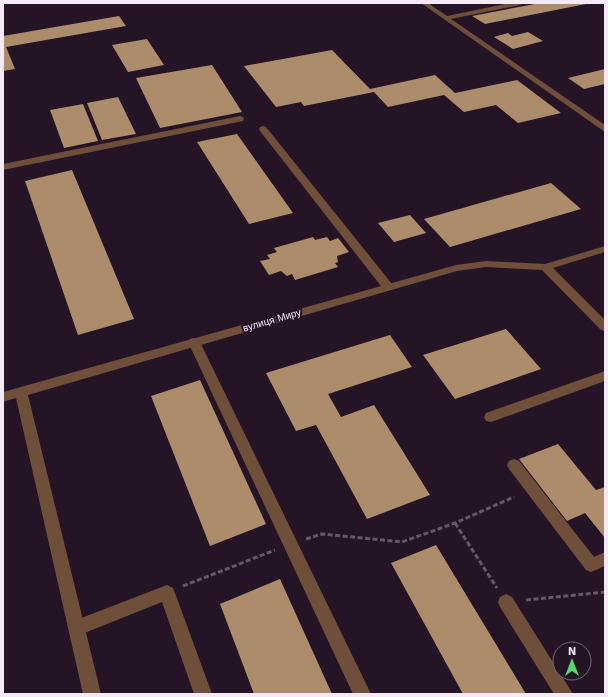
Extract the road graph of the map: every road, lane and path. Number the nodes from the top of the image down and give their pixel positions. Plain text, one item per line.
1 (424, 3) edge
2 (520, 3) edge
3 (446, 18) junction
4 (240, 119) dead end
5 (263, 129) dead end
6 (605, 129) edge
7 (3, 166) edge
8 (605, 249) edge
9 (545, 267) junction
10 (388, 287) junction
11 (605, 327) edge
12 (194, 342) junction
13 (605, 376) edge
14 (21, 392) junction
15 (3, 397) edge
16 (491, 417) dead end
17 (514, 465) dead end
18 (514, 497) dead end
19 (455, 523) junction
20 (291, 544) junction
21 (605, 559) edge
22 (605, 592) edge
23 (167, 593) junction
24 (506, 602) junction
25 (77, 628) junction
26 (92, 694) edge
27 (203, 694) edge
28 (362, 694) edge
29 (564, 694) edge

1 - 3 street
2 - 3 street
3 - 6 street
4 - 7 street
5 - 10 street
8 - 9 street, вулиця Миру
9 - 10 street, вулиця Миру
9 - 11 street
10 - 12 street, вулиця Миру
12 - 14 street, вулиця Миру
12 - 20 street
13 - 16 street
14 - 15 street, вулиця Миру
14 - 25 street
17 - 21 street
18 - 19 path
19 - 20 path
19 - 24 path
20 - 23 path
20 - 28 street
22 - 24 path
23 - 25 street
23 - 27 street
24 - 29 street
25 - 26 street

